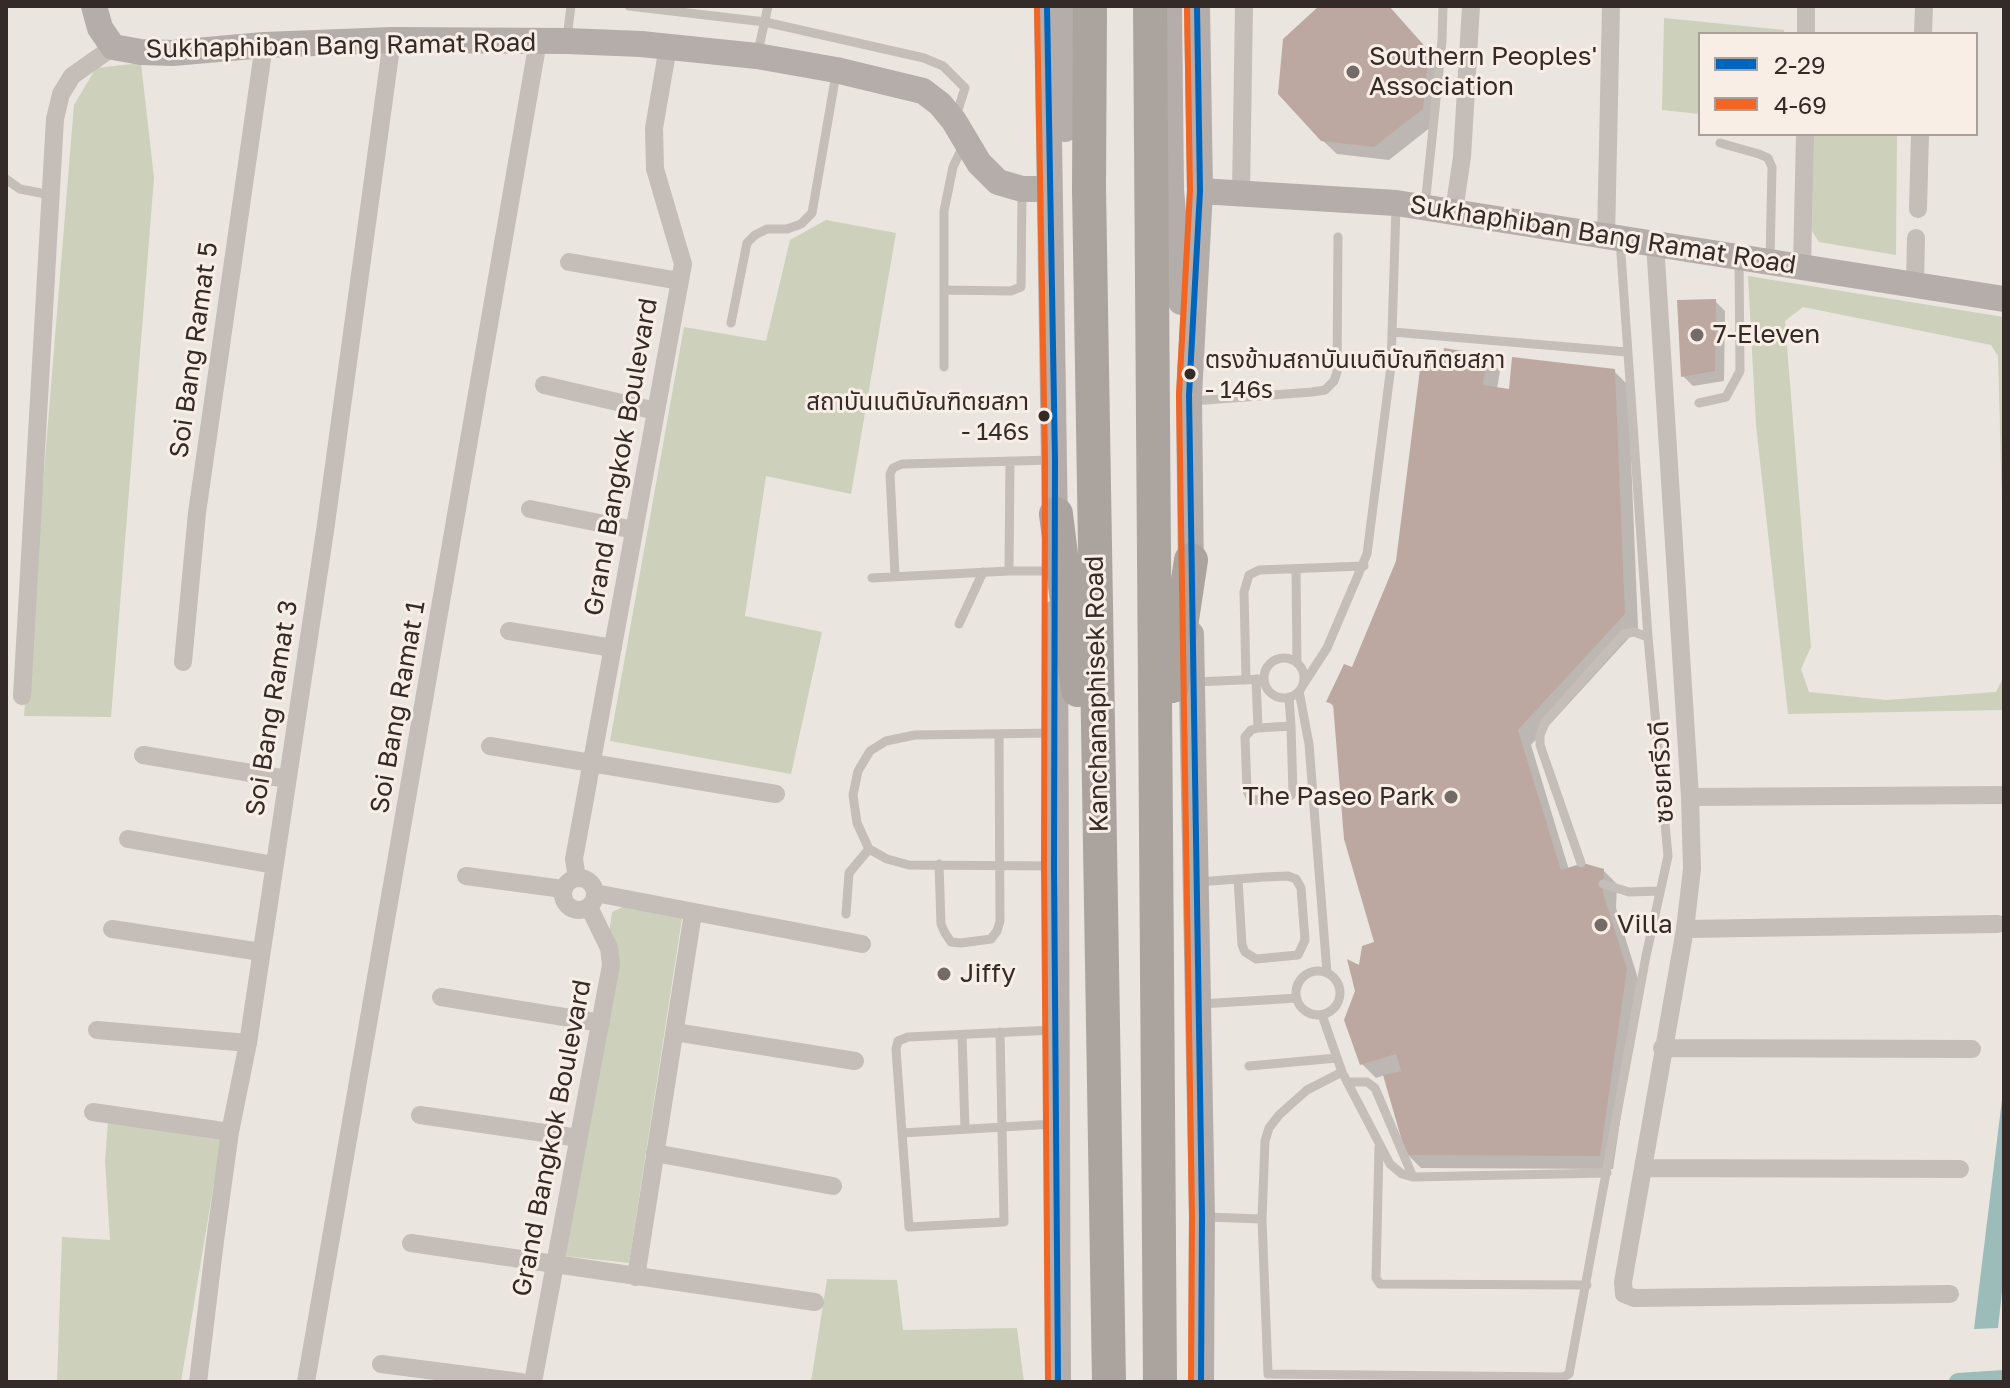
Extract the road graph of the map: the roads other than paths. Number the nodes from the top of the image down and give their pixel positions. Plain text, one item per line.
1 (94, 6) edge
2 (571, 6) edge
3 (629, 6) edge
4 (768, 6) edge
5 (1047, 6) edge
6 (1065, 6) edge
7 (1090, 6) edge
8 (1150, 6) edge
9 (1169, 6) edge
10 (1197, 6) edge
11 (1244, 6) edge
12 (1443, 6) edge
13 (1471, 6) edge
14 (1611, 6) edge
15 (1806, 6) edge
16 (1924, 6) edge
17 (765, 22) junction
18 (1806, 32) edge
19 (1923, 32) edge
20 (392, 40) junction
21 (538, 41) junction
22 (567, 41) junction
23 (264, 45) junction
24 (113, 47) junction
25 (668, 47) junction
26 (757, 56) junction
27 (836, 70) junction
28 (960, 131) junction
29 (1805, 136) edge
30 (1920, 136) edge
31 (1720, 143) dead end
32 (6, 179) edge
33 (1022, 189) junction
34 (1049, 189) junction
35 (1200, 191) junction
36 (1241, 192) junction
37 (51, 195) junction
38 (1396, 203) junction
39 (1424, 207) junction
40 (1918, 209) dead end
41 (1454, 211) junction
42 (1338, 237) dead end
43 (1916, 238) dead end
44 (1613, 239) junction
45 (1655, 243) junction
46 (1739, 256) junction
47 (1770, 260) junction
48 (569, 262) dead end
49 (1802, 265) junction
50 (680, 281) junction
51 (1915, 285) junction
52 (944, 290) junction
53 (2004, 299) edge
54 (731, 323) dead end
55 (1393, 332) junction
56 (1627, 352) junction
57 (1054, 360) junction
58 (944, 367) dead end
59 (544, 385) dead end
60 (1190, 398) junction
61 (1699, 403) dead end
62 (656, 411) junction
63 (1055, 460) junction
64 (1010, 461) junction
65 (530, 509) dead end
66 (1056, 514) junction
67 (634, 530) junction
68 (1191, 560) junction
69 (1364, 566) junction
70 (1296, 569) junction
71 (1009, 571) junction
72 (1055, 571) junction
73 (983, 572) junction
74 (895, 575) junction
75 (872, 578) dead end
76 (959, 624) dead end
77 (509, 631) dead end
78 (1648, 637) junction
79 (613, 648) junction
80 (183, 662) dead end
81 (1297, 663) junction
82 (1255, 679) junction
83 (1192, 682) junction
84 (1301, 688) junction
85 (22, 696) dead end
86 (1289, 697) junction
87 (1291, 726) junction
88 (1258, 728) junction
89 (1057, 733) junction
90 (999, 735) junction
91 (490, 746) dead end
92 (143, 755) dead end
93 (591, 763) junction
94 (287, 779) junction
95 (1156, 792) junction
96 (776, 794) dead end
97 (2004, 795) edge
98 (1690, 797) junction
99 (128, 839) dead end
100 (869, 849) junction
101 (1100, 853) junction
102 (1581, 863) dead end
103 (939, 864) junction
104 (999, 864) junction
105 (274, 865) junction
106 (1054, 866) junction
107 (466, 876) dead end
108 (1238, 879) junction
109 (1197, 882) junction
110 (570, 884) junction
111 (1603, 884) dead end
112 (1659, 891) junction
113 (592, 900) junction
114 (693, 913) junction
115 (846, 914) dead end
116 (1998, 924) dead end
117 (112, 929) dead end
118 (1685, 929) junction
119 (862, 944) dead end
120 (261, 952) junction
121 (1327, 973) junction
122 (441, 997) dead end
123 (1297, 998) junction
124 (1199, 1004) junction
125 (1322, 1015) junction
126 (601, 1023) junction
127 (97, 1030) dead end
128 (1056, 1030) junction
129 (675, 1032) junction
130 (1000, 1032) junction
131 (962, 1035) junction
132 (248, 1043) junction
133 (1662, 1048) junction
134 (1972, 1049) dead end
135 (1337, 1058) junction
136 (855, 1061) dead end
137 (1249, 1066) dead end
138 (1345, 1077) junction
139 (93, 1112) dead end
140 (420, 1115) dead end
141 (1056, 1124) junction
142 (1003, 1126) junction
143 (965, 1129) junction
144 (230, 1132) junction
145 (902, 1133) junction
146 (579, 1138) junction
147 (1379, 1143) junction
148 (655, 1153) junction
149 (1644, 1168) junction
150 (1960, 1169) dead end
151 (1607, 1173) junction
152 (1413, 1177) junction
153 (833, 1186) dead end
154 (1202, 1216) junction
155 (1262, 1219) junction
156 (411, 1243) dead end
157 (555, 1266) junction
158 (636, 1277) junction
159 (1587, 1285) junction
160 (1950, 1294) dead end
161 (815, 1302) dead end
162 (381, 1364) dead end
163 (198, 1382) edge
164 (306, 1382) edge
165 (521, 1382) edge
166 (533, 1382) edge
167 (1058, 1382) edge
168 (1109, 1382) edge
169 (1160, 1382) edge
170 (1201, 1382) edge

1 - 24 main road
2 - 22 lane
3 - 17 lane
4 - 17 lane
5 - 34 main road
6 - 57 main road
7 - 101 highway, Kanchanaphisek Road
8 - 95 highway
9 - 60 main road
10 - 35 main road
11 - 36 street
12 - 39 lane
13 - 41 street
14 - 44 street
15 - 18 street
16 - 19 street
17 - 26 lane
17 - 28 lane
20 - 21 main road, Sukhaphiban Bang Ramat Road
20 - 23 main road, Sukhaphiban Bang Ramat Road
20 - 94 street, Soi Bang Ramat 3
21 - 22 main road, Sukhaphiban Bang Ramat Road
21 - 164 street, Soi Bang Ramat 1
22 - 25 main road, Sukhaphiban Bang Ramat Road
23 - 24 main road, Sukhaphiban Bang Ramat Road
23 - 80 street, Soi Bang Ramat 5
24 - 37 street
25 - 26 main road, Sukhaphiban Bang Ramat Road
25 - 50 street, Grand Bangkok Boulevard
26 - 27 main road, Sukhaphiban Bang Ramat Road
27 - 28 main road, Sukhaphiban Bang Ramat Road
27 - 54 lane
28 - 33 main road, Sukhaphiban Bang Ramat Road
28 - 52 lane
29 - 49 street
30 - 40 street
31 - 47 lane
32 - 37 lane
33 - 34 main road, Sukhaphiban Bang Ramat Road
33 - 52 lane
34 - 57 main road
35 - 36 main road, Sukhaphiban Bang Ramat Road
35 - 60 main road
36 - 38 main road, Sukhaphiban Bang Ramat Road
37 - 85 street
38 - 39 main road, Sukhaphiban Bang Ramat Road
38 - 55 lane
39 - 41 main road, Sukhaphiban Bang Ramat Road
41 - 44 main road, Sukhaphiban Bang Ramat Road
42 - 60 lane
43 - 51 street
44 - 45 main road, Sukhaphiban Bang Ramat Road
44 - 56 lane
45 - 46 main road, Sukhaphiban Bang Ramat Road
45 - 98 street, ซอยศรีวดี
46 - 47 main road, Sukhaphiban Bang Ramat Road
46 - 61 lane
47 - 49 main road, Sukhaphiban Bang Ramat Road
48 - 50 street
49 - 51 main road, Sukhaphiban Bang Ramat Road
50 - 62 street, Grand Bangkok Boulevard
51 - 53 main road, Sukhaphiban Bang Ramat Road
52 - 58 lane
55 - 56 lane
55 - 69 lane
56 - 78 lane
57 - 63 main road
59 - 62 street
60 - 68 main road
62 - 67 street, Grand Bangkok Boulevard
63 - 64 lane
63 - 66 main road
64 - 71 lane
64 - 74 lane
65 - 67 street
66 - 72 main road
66 - 101 highway
67 - 79 street, Grand Bangkok Boulevard
68 - 83 main road
68 - 95 highway
69 - 70 lane
69 - 84 lane
70 - 81 lane
70 - 82 lane
71 - 72 lane
71 - 73 lane
72 - 89 main road
73 - 74 lane
73 - 76 lane
74 - 75 lane
77 - 79 street
78 - 102 lane
78 - 112 lane
79 - 93 street, Grand Bangkok Boulevard
81 - 82 lane
81 - 84 lane
82 - 83 lane
82 - 86 lane
82 - 88 lane
83 - 109 main road
84 - 86 lane
84 - 121 lane
86 - 87 lane
87 - 88 lane
87 - 88 lane
89 - 90 lane
89 - 106 main road
90 - 100 lane
90 - 104 lane
91 - 93 street
92 - 94 street
93 - 96 street
93 - 110 street, Grand Bangkok Boulevard
94 - 105 street, Soi Bang Ramat 3
95 - 169 highway
97 - 98 street
98 - 118 street, ซอยศรีวดี
99 - 105 street
100 - 103 lane
100 - 115 lane
101 - 168 highway, Kanchanaphisek Road
103 - 104 lane
103 - 104 lane
104 - 106 lane
105 - 120 street, Soi Bang Ramat 3
106 - 128 main road
107 - 110 street
108 - 108 lane
108 - 109 lane
109 - 124 main road
110 - 113 street
110 - 113 street
111 - 112 lane
112 - 151 lane
113 - 114 street
113 - 126 street, Grand Bangkok Boulevard
114 - 119 street
114 - 129 street
116 - 118 street
117 - 120 street
118 - 133 street, ซอยศรีวดี
120 - 132 street, Soi Bang Ramat 3
121 - 123 lane
121 - 125 lane
122 - 126 street
123 - 124 lane
123 - 125 lane
124 - 154 main road
125 - 135 lane
126 - 146 street, Grand Bangkok Boulevard
127 - 132 street
128 - 130 lane
128 - 141 main road
129 - 136 street
129 - 148 street
130 - 131 lane
130 - 142 lane
131 - 143 lane
131 - 145 lane
132 - 144 street, Soi Bang Ramat 3
133 - 134 street
133 - 149 street, ซอยศรีวดี
135 - 137 lane
135 - 138 lane
138 - 147 lane
138 - 152 lane
138 - 155 lane
139 - 144 street
140 - 146 street
141 - 142 lane
141 - 167 main road
142 - 143 lane
142 - 145 lane
143 - 145 lane
144 - 163 street, Soi Bang Ramat 3
146 - 157 street, Grand Bangkok Boulevard
147 - 152 lane
147 - 159 lane
148 - 153 street
148 - 158 street
149 - 150 street
149 - 160 street, ซอยศรีวดี
151 - 152 lane
151 - 159 lane
154 - 155 lane
154 - 170 main road
155 - 159 lane
156 - 157 street
157 - 158 street
157 - 166 street, Grand Bangkok Boulevard
158 - 161 street
162 - 165 street

